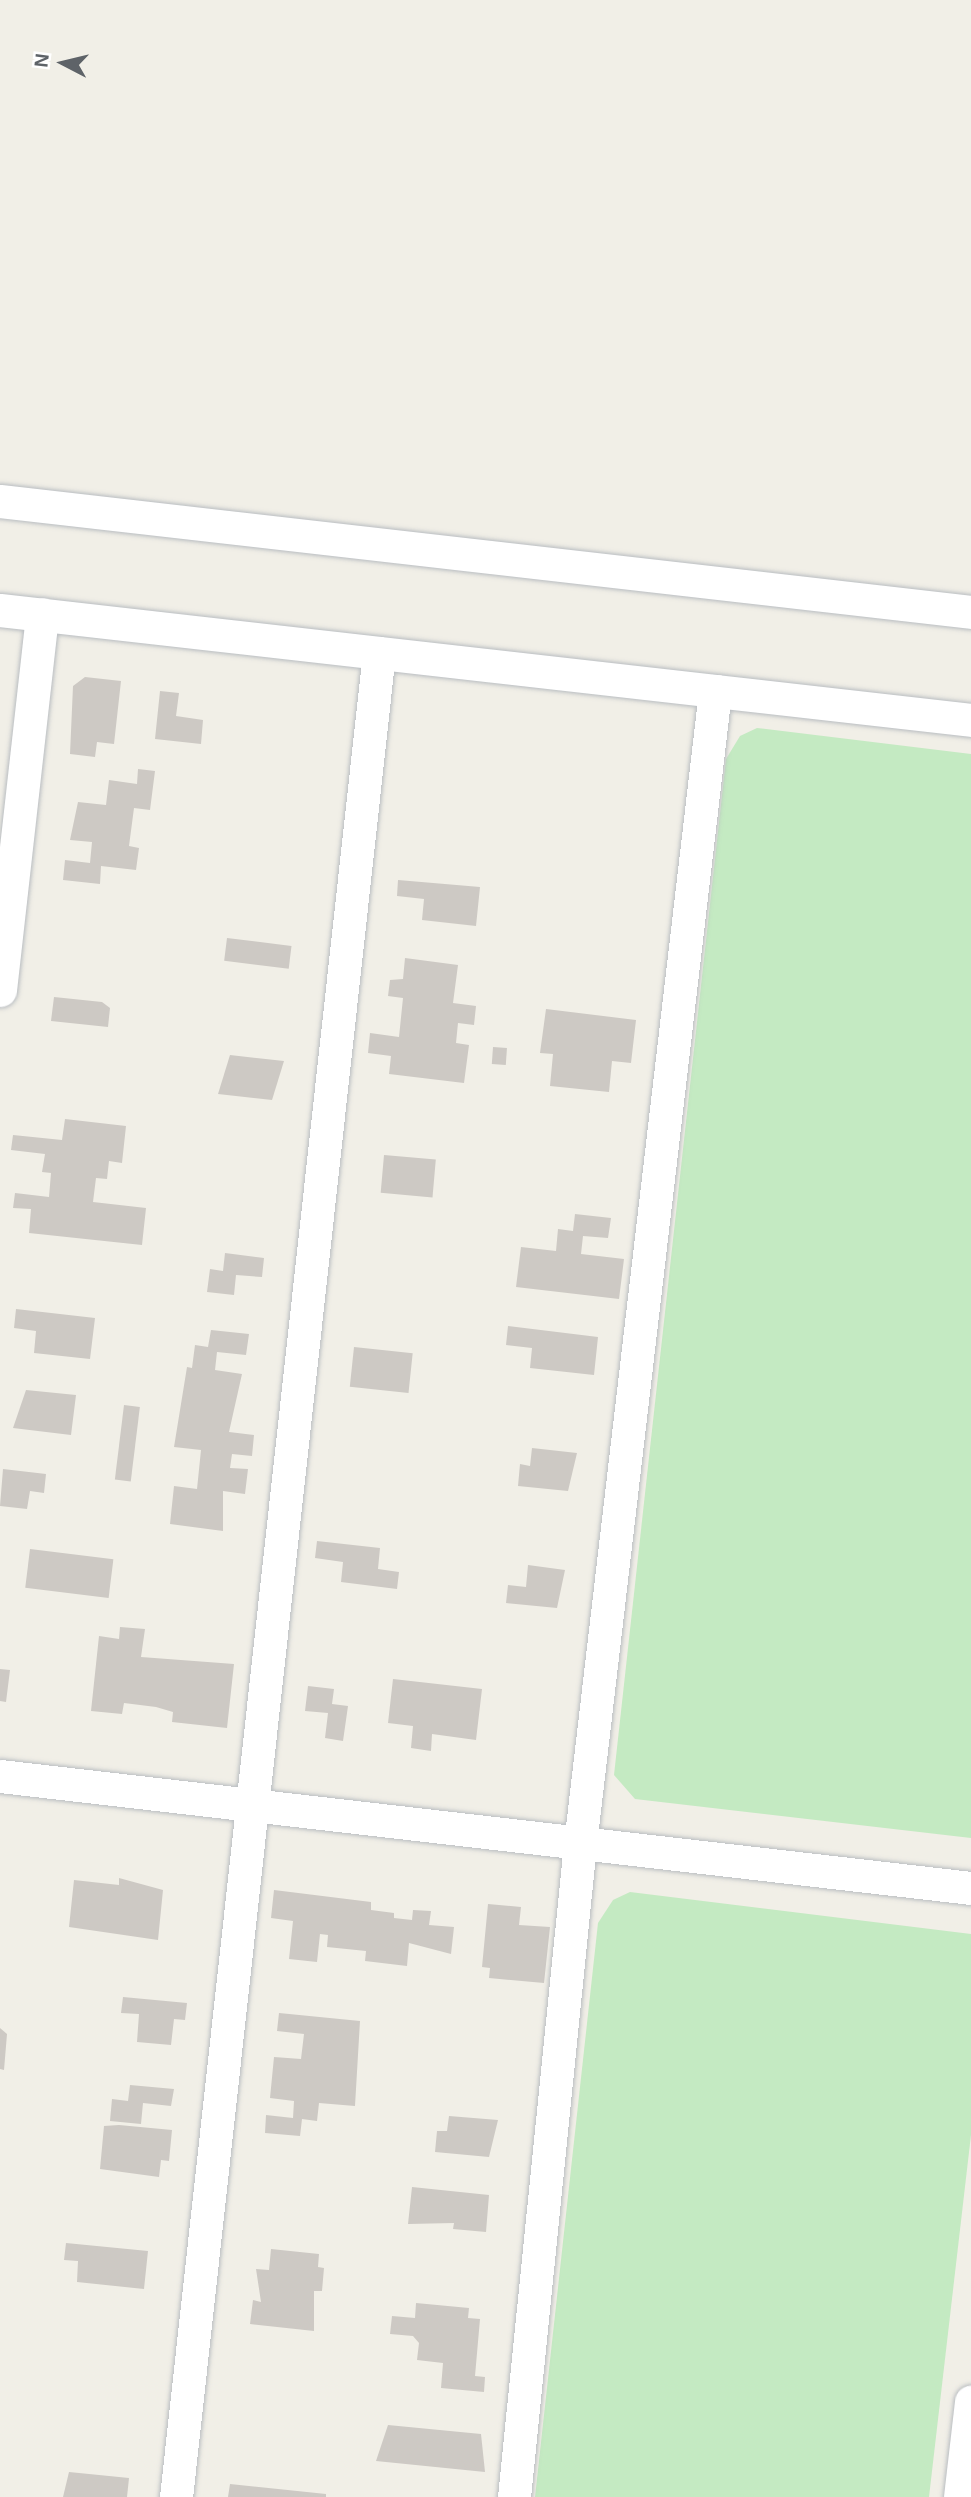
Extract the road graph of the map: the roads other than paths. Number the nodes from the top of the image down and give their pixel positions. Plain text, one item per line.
1 (0, 501) edge
2 (0, 610) edge
3 (971, 612) edge
4 (42, 614) junction
5 (379, 653) junction
6 (715, 691) junction
7 (971, 720) edge
8 (0, 990) edge
9 (0, 1776) edge
10 (252, 1805) junction
11 (580, 1844) junction
12 (971, 1888) edge
13 (971, 2402) edge
14 (176, 2497) edge
15 (514, 2497) edge
16 (960, 2497) edge

1 - 3 street
2 - 4 street
4 - 5 street
4 - 8 street
5 - 6 street
5 - 10 street
6 - 7 street
6 - 11 street
9 - 10 street
10 - 11 street
10 - 14 street
11 - 12 street
11 - 15 street
13 - 16 street

